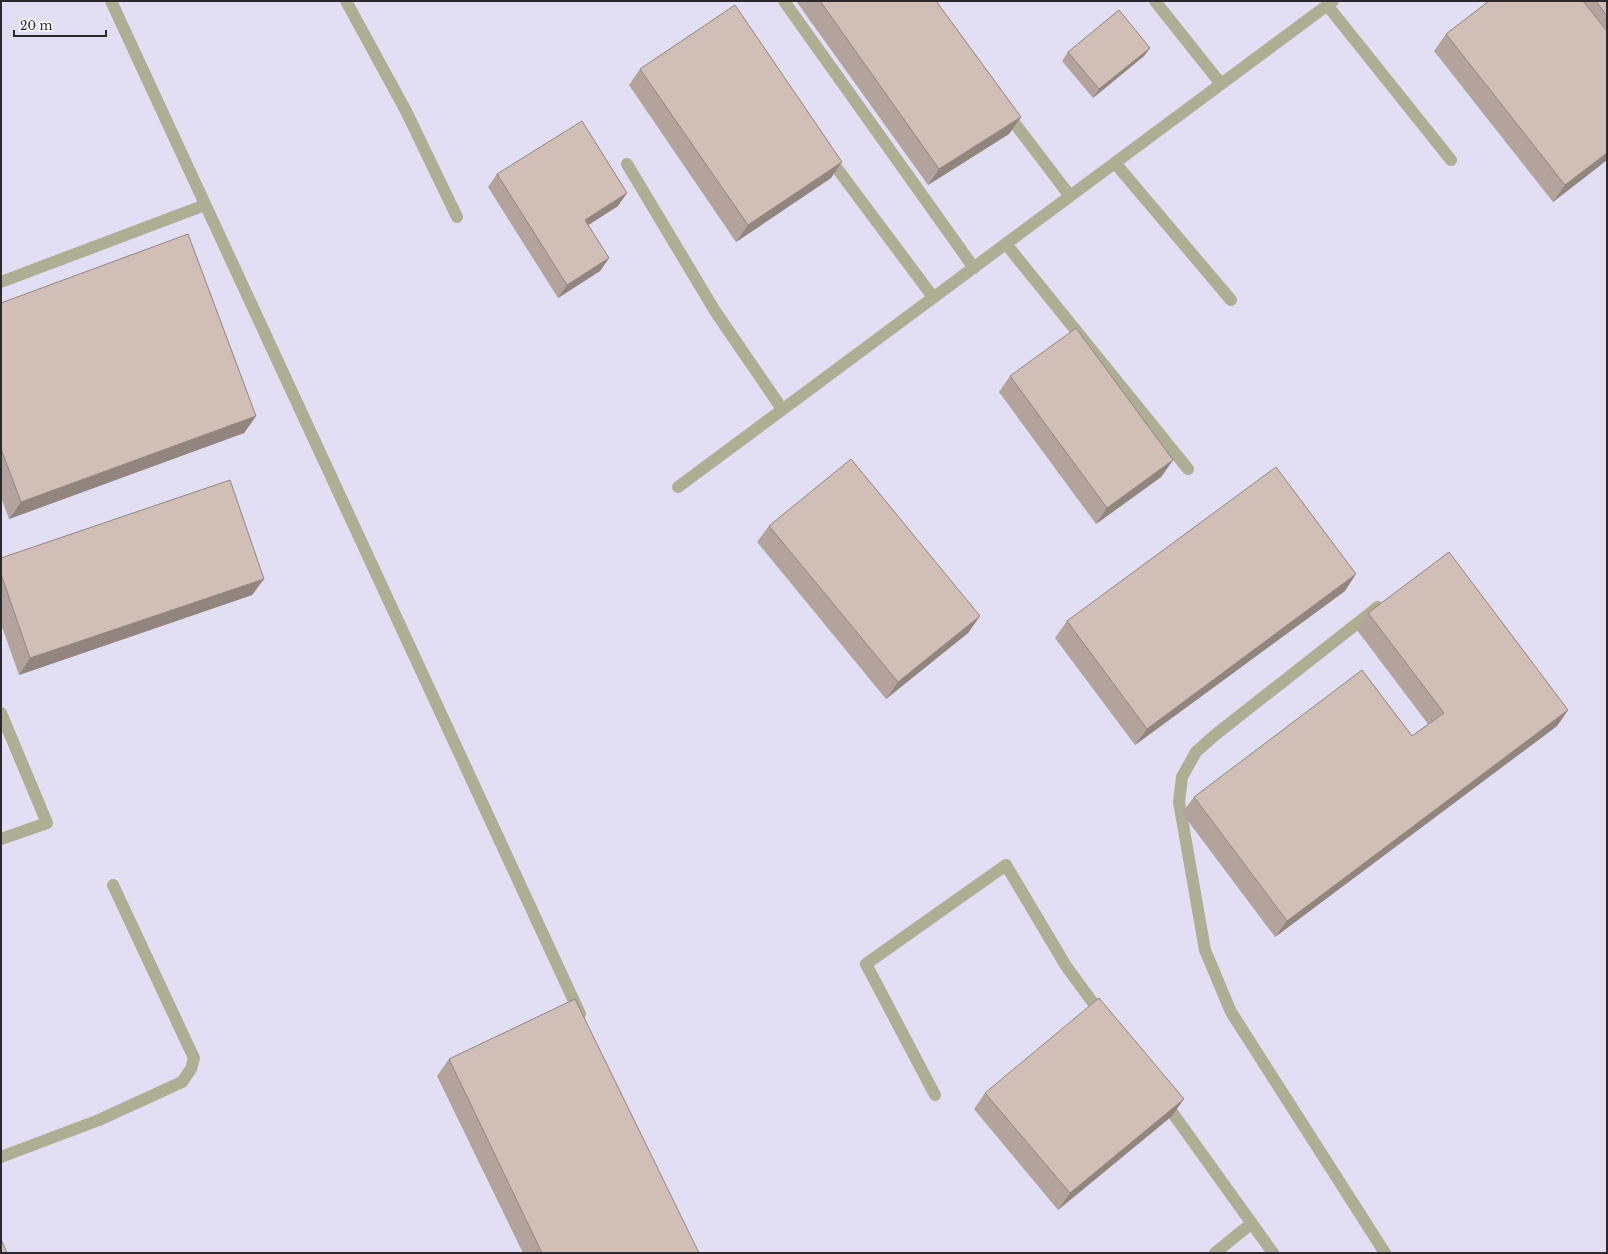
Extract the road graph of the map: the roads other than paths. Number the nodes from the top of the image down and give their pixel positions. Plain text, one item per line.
1 (111, 1) edge
2 (346, 1) edge
3 (784, 1) edge
4 (1155, 1) edge
5 (1330, 3) edge
6 (1221, 84) junction
7 (998, 101) edge
8 (820, 146) edge
9 (1451, 160) dead end
10 (1115, 163) junction
11 (627, 164) dead end
12 (1070, 196) junction
13 (205, 205) junction
14 (457, 217) dead end
15 (1006, 244) junction
16 (974, 268) junction
17 (1, 282) edge
18 (933, 297) junction
19 (1231, 300) dead end
20 (782, 409) junction
21 (1188, 469) dead end
22 (678, 487) dead end
23 (1390, 597) edge
24 (1, 713) edge
25 (1, 839) edge
26 (113, 884) dead end
27 (585, 1023) edge
28 (1108, 1024) edge
29 (935, 1095) dead end
30 (1159, 1095) edge
31 (1, 1157) edge
32 (1252, 1223) junction
33 (1215, 1253) edge
34 (1273, 1253) edge
35 (1385, 1253) edge

1 - 13 lane
2 - 14 lane
3 - 16 lane
4 - 6 lane
5 - 6 lane
5 - 9 lane
6 - 10 lane
7 - 12 lane
8 - 18 lane
10 - 12 lane
10 - 19 lane
11 - 20 lane
12 - 15 lane
13 - 17 lane
13 - 27 lane
15 - 16 lane
15 - 21 lane
16 - 18 lane
18 - 20 lane
20 - 22 lane
23 - 35 lane
24 - 25 lane
26 - 31 lane
28 - 29 lane
30 - 32 lane
32 - 33 lane
32 - 34 lane

